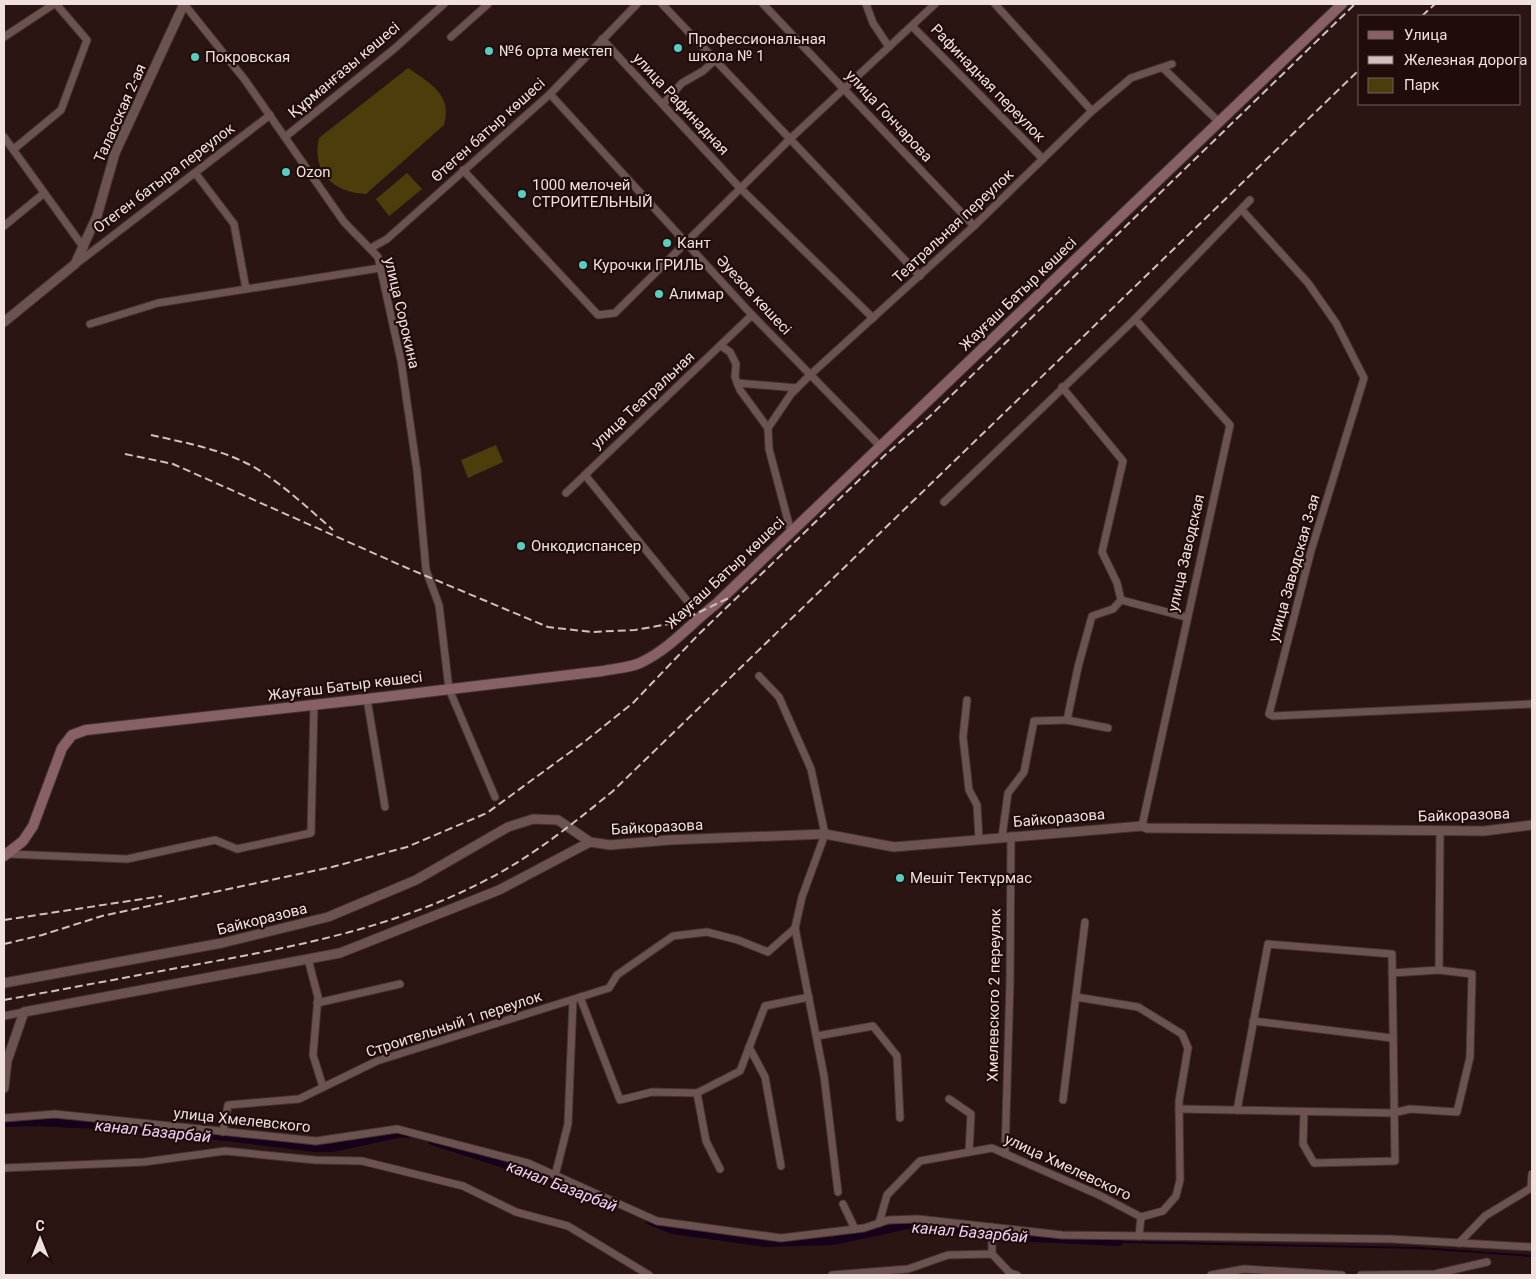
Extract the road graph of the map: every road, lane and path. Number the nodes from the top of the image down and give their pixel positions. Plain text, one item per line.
1 (55, 4) edge
2 (184, 4) edge
3 (444, 4) edge
4 (488, 4) edge
5 (638, 4) edge
6 (662, 4) edge
7 (763, 4) edge
8 (866, 4) edge
9 (935, 4) edge
10 (995, 4) edge
11 (1342, 4) edge
12 (912, 26) junction
13 (4, 37) edge
14 (451, 37) dead end
15 (602, 39) junction
16 (889, 47) junction
17 (714, 61) junction
18 (1172, 64) dead end
19 (1163, 68) junction
20 (845, 90) junction
21 (550, 94) junction
22 (664, 103) junction
23 (1092, 111) junction
24 (270, 115) junction
25 (1218, 122) junction
26 (4, 137) edge
27 (285, 137) junction
28 (791, 138) junction
29 (14, 149) junction
30 (1043, 159) junction
31 (463, 170) junction
32 (196, 174) junction
33 (740, 188) junction
34 (43, 194) junction
35 (1250, 200) dead end
36 (1242, 210) junction
37 (4, 226) edge
38 (974, 226) junction
39 (686, 242) junction
40 (84, 248) junction
41 (371, 248) junction
42 (75, 264) junction
43 (380, 268) junction
44 (920, 276) junction
45 (246, 289) junction
46 (752, 315) junction
47 (874, 318) junction
48 (1135, 319) junction
49 (4, 322) edge
50 (90, 324) dead end
51 (721, 346) junction
52 (811, 374) junction
53 (737, 383) junction
54 (1062, 387) junction
55 (797, 388) junction
56 (768, 428) junction
57 (880, 446) junction
58 (585, 475) junction
59 (566, 493) dead end
60 (944, 502) dead end
61 (791, 532) junction
62 (1121, 600) junction
63 (689, 602) dead end
64 (1186, 617) junction
65 (759, 676) dead end
66 (449, 689) junction
67 (367, 699) junction
68 (967, 700) dead end
69 (1532, 704) edge
70 (314, 705) junction
71 (1067, 720) junction
72 (1108, 728) dead end
73 (495, 798) dead end
74 (385, 807) dead end
75 (1532, 825) edge
76 (1142, 826) junction
77 (1440, 830) junction
78 (825, 834) junction
79 (1006, 837) junction
80 (979, 839) junction
81 (590, 842) junction
82 (6, 855) edge
83 (1085, 922) dead end
84 (795, 928) junction
85 (308, 960) junction
86 (1440, 970) junction
87 (1392, 973) junction
88 (4, 983) edge
89 (400, 984) dead end
90 (809, 996) junction
91 (1076, 997) junction
92 (576, 998) junction
93 (317, 1003) junction
94 (24, 1012) junction
95 (4, 1016) edge
96 (1254, 1020) junction
97 (817, 1036) junction
98 (1392, 1038) junction
99 (749, 1048) junction
100 (323, 1087) junction
101 (4, 1088) edge
102 (697, 1093) junction
103 (949, 1099) dead end
104 (1063, 1100) dead end
105 (1179, 1109) junction
106 (1237, 1110) junction
107 (1304, 1112) junction
108 (1393, 1114) junction
109 (4, 1118) edge
110 (900, 1118) dead end
111 (223, 1132) junction
112 (969, 1152) junction
113 (1006, 1154) junction
114 (781, 1166) dead end
115 (4, 1168) edge
116 (720, 1169) dead end
117 (1532, 1174) edge
118 (555, 1176) junction
119 (838, 1192) dead end
120 (843, 1204) dead end
121 (1140, 1217) junction
122 (879, 1223) junction
123 (992, 1227) junction
124 (855, 1229) junction
125 (1139, 1236) junction
126 (1459, 1243) junction
127 (1532, 1247) edge
128 (992, 1252) junction
129 (1487, 1262) dead end
130 (649, 1275) edge
131 (832, 1275) edge
132 (1017, 1275) edge
133 (1211, 1275) edge
134 (1342, 1275) edge
135 (1360, 1275) edge

1 - 13 street
1 - 29 street
2 - 24 street, улица Сорокина
2 - 40 street, Таласская 2-ая
3 - 27 street, Құрманғазы көшесі
4 - 14 street
5 - 15 street, Өтеген батыр көшесі
6 - 17 street
7 - 20 street, улица Гончарова
8 - 16 street
9 - 12 street
10 - 23 street
11 - 25 main road, Жауғаш Батыр көшесі
12 - 16 street
12 - 30 street, Рафинадная переулок
15 - 21 street, Өтеген батыр көшесі
15 - 22 street, улица Рафинадная
16 - 20 street
17 - 22 street
17 - 28 street
18 - 19 street, Театральная переулок
19 - 23 street, Театральная переулок
19 - 25 street
20 - 28 street
20 - 38 street, улица Гончарова
21 - 31 street, Өтеген батыр көшесі
21 - 39 street, Әуезов көшесі
22 - 33 street, улица Рафинадная
23 - 30 street, Театральная переулок
24 - 27 street, улица Сорокина
24 - 32 street, Отеген батыра переулок
25 - 57 main road, Жауғаш Батыр көшесі
26 - 29 street
27 - 41 street, улица Сорокина
28 - 33 street
28 - 44 street
29 - 34 street
30 - 38 street, Театральная переулок
31 - 39 street
31 - 41 street, Өтеген батыр көшесі
32 - 42 street, Отеген батыра переулок
32 - 45 street
33 - 39 street
33 - 47 street, улица Рафинадная
34 - 37 street
34 - 40 street
35 - 36 street
36 - 48 street
36 - 69 street, улица Заводская 3-ая
38 - 44 street, Театральная переулок
39 - 46 street, Әуезов көшесі
40 - 42 street, Таласская 2-ая
41 - 43 street, улица Сорокина
42 - 49 street
43 - 45 street
43 - 66 street, улица Сорокина
44 - 47 street, Театральная переулок
45 - 50 street
46 - 51 street, улица Театральная
46 - 52 street, Әуезов көшесі
47 - 52 street, Театральная переулок
48 - 54 street
48 - 64 street, улица Заводская
51 - 53 street
51 - 58 street, улица Театральная
52 - 55 street, Театральная переулок
52 - 57 street, Әуезов көшесі
53 - 55 street
53 - 56 street
54 - 60 street
54 - 62 street
55 - 56 street, Театральная переулок
56 - 61 street
57 - 61 main road, Жауғаш Батыр көшесі
58 - 59 street, улица Театральная
58 - 63 street
61 - 66 main road, Жауғаш Батыр көшесі
62 - 64 street
62 - 71 street
64 - 76 street, улица Заводская
65 - 78 street
66 - 67 main road, Жауғаш Батыр көшесі
66 - 73 street, улица Сорокина
67 - 70 main road, Жауғаш Батыр көшесі
67 - 74 street
68 - 80 street
70 - 82 main road, Жауғаш Батыр көшесі
70 - 82 street
71 - 72 street
71 - 79 street, Хмелевского 2 переулок
75 - 77 street, Байкоразова
76 - 77 street, Байкоразова
76 - 79 street, Байкоразова
77 - 86 street
78 - 80 street, Байкоразова
78 - 81 street, Байкоразова
78 - 84 street
79 - 80 street, Байкоразова
79 - 113 street, Хмелевского 2 переулок
81 - 85 street, Байкоразова
81 - 88 street, Байкоразова
83 - 91 street
84 - 90 street
84 - 92 street, Строительный 1 переулок
85 - 93 street
85 - 94 street, Байкоразова
86 - 87 street
86 - 108 street
87 - 96 street
87 - 98 street
89 - 93 street
90 - 97 street
90 - 99 street
91 - 104 street
91 - 105 street
92 - 100 street, Строительный 1 переулок
92 - 102 street
92 - 118 street
93 - 100 street
94 - 95 street
94 - 101 street
96 - 98 street
96 - 106 street
97 - 110 street
97 - 119 street
98 - 108 street
99 - 102 street
99 - 114 street
100 - 111 street, Строительный 1 переулок
102 - 116 street
103 - 112 street
105 - 106 street
105 - 121 street
106 - 107 street
107 - 108 street
107 - 108 street
109 - 111 street, улица Хмелевского
111 - 118 street, улица Хмелевского
112 - 113 street, улица Хмелевского
112 - 122 street, улица Хмелевского
113 - 121 street, улица Хмелевского
115 - 130 street
117 - 126 street
118 - 124 street, улица Хмелевского
120 - 124 street
121 - 125 street, улица Хмелевского
122 - 123 street, улица Хмелевского
122 - 124 street, улица Хмелевского
123 - 125 street, улица Хмелевского
123 - 128 street
125 - 126 street, улица Хмелевского
126 - 127 street, улица Хмелевского
128 - 131 street
128 - 132 street
129 - 135 street
133 - 134 street

